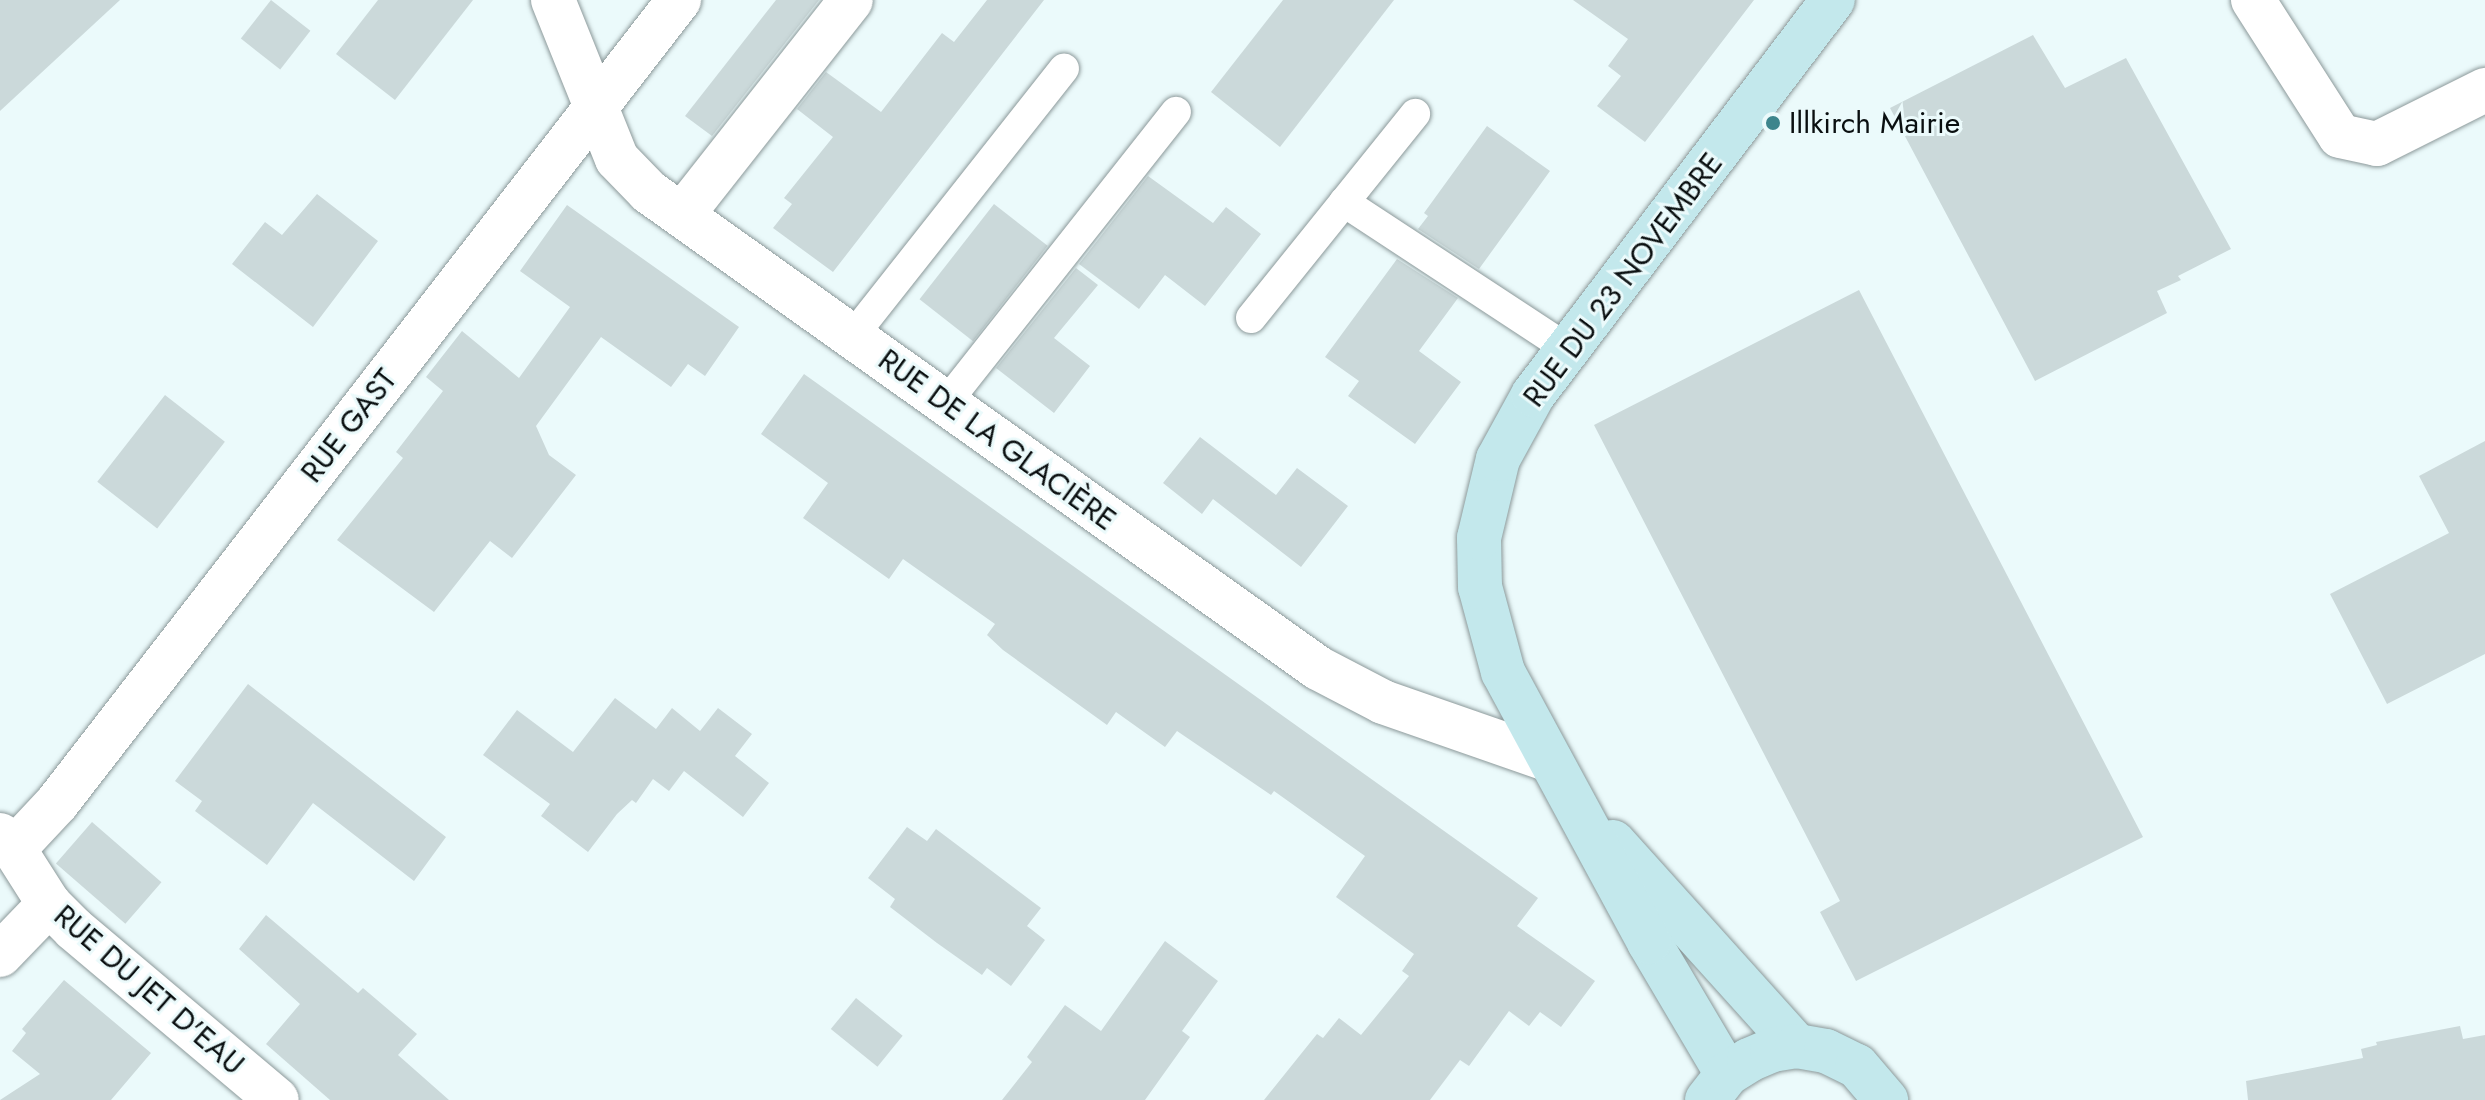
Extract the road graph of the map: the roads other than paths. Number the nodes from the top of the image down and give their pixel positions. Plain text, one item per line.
1 (553, 0) edge
2 (679, 0) edge
3 (851, 0) edge
4 (1833, 0) edge
5 (2253, 0) edge
6 (1064, 69) dead end
7 (2485, 90) edge
8 (596, 108) junction
9 (1176, 112) dead end
10 (1415, 114) dead end
11 (1344, 202) junction
12 (682, 215) junction
13 (1251, 318) dead end
14 (852, 337) junction
15 (1566, 348) junction
16 (946, 403) junction
17 (1550, 760) junction
18 (1578, 806) junction
19 (7, 842) edge
20 (49, 904) junction
21 (0, 955) edge
22 (1797, 1046) junction
23 (1717, 1087) edge
24 (277, 1100) edge
25 (1886, 1100) edge

1 - 8 street, RUE DE LA GLACIÈRE
2 - 8 street, RUE GAST
3 - 12 street
4 - 15 main road, RUE DU 23 NOVEMBRE
5 - 7 street
6 - 14 lane
8 - 12 street, RUE DE LA GLACIÈRE
8 - 19 street, RUE GAST
9 - 16 lane
10 - 11 lane
11 - 13 lane
11 - 15 lane
12 - 14 street, RUE DE LA GLACIÈRE
14 - 16 street, RUE DE LA GLACIÈRE
15 - 17 main road, RUE DU 23 NOVEMBRE
16 - 17 street, RUE DE LA GLACIÈRE
17 - 18 main road, RUE DU 23 NOVEMBRE
18 - 22 main road, RUE DU 23 NOVEMBRE
18 - 23 main road, RUE DU 23 NOVEMBRE
19 - 20 street, RUE DU JET D'EAU
20 - 21 street
20 - 24 street, RUE DU JET D'EAU
22 - 23 main road
22 - 25 main road

